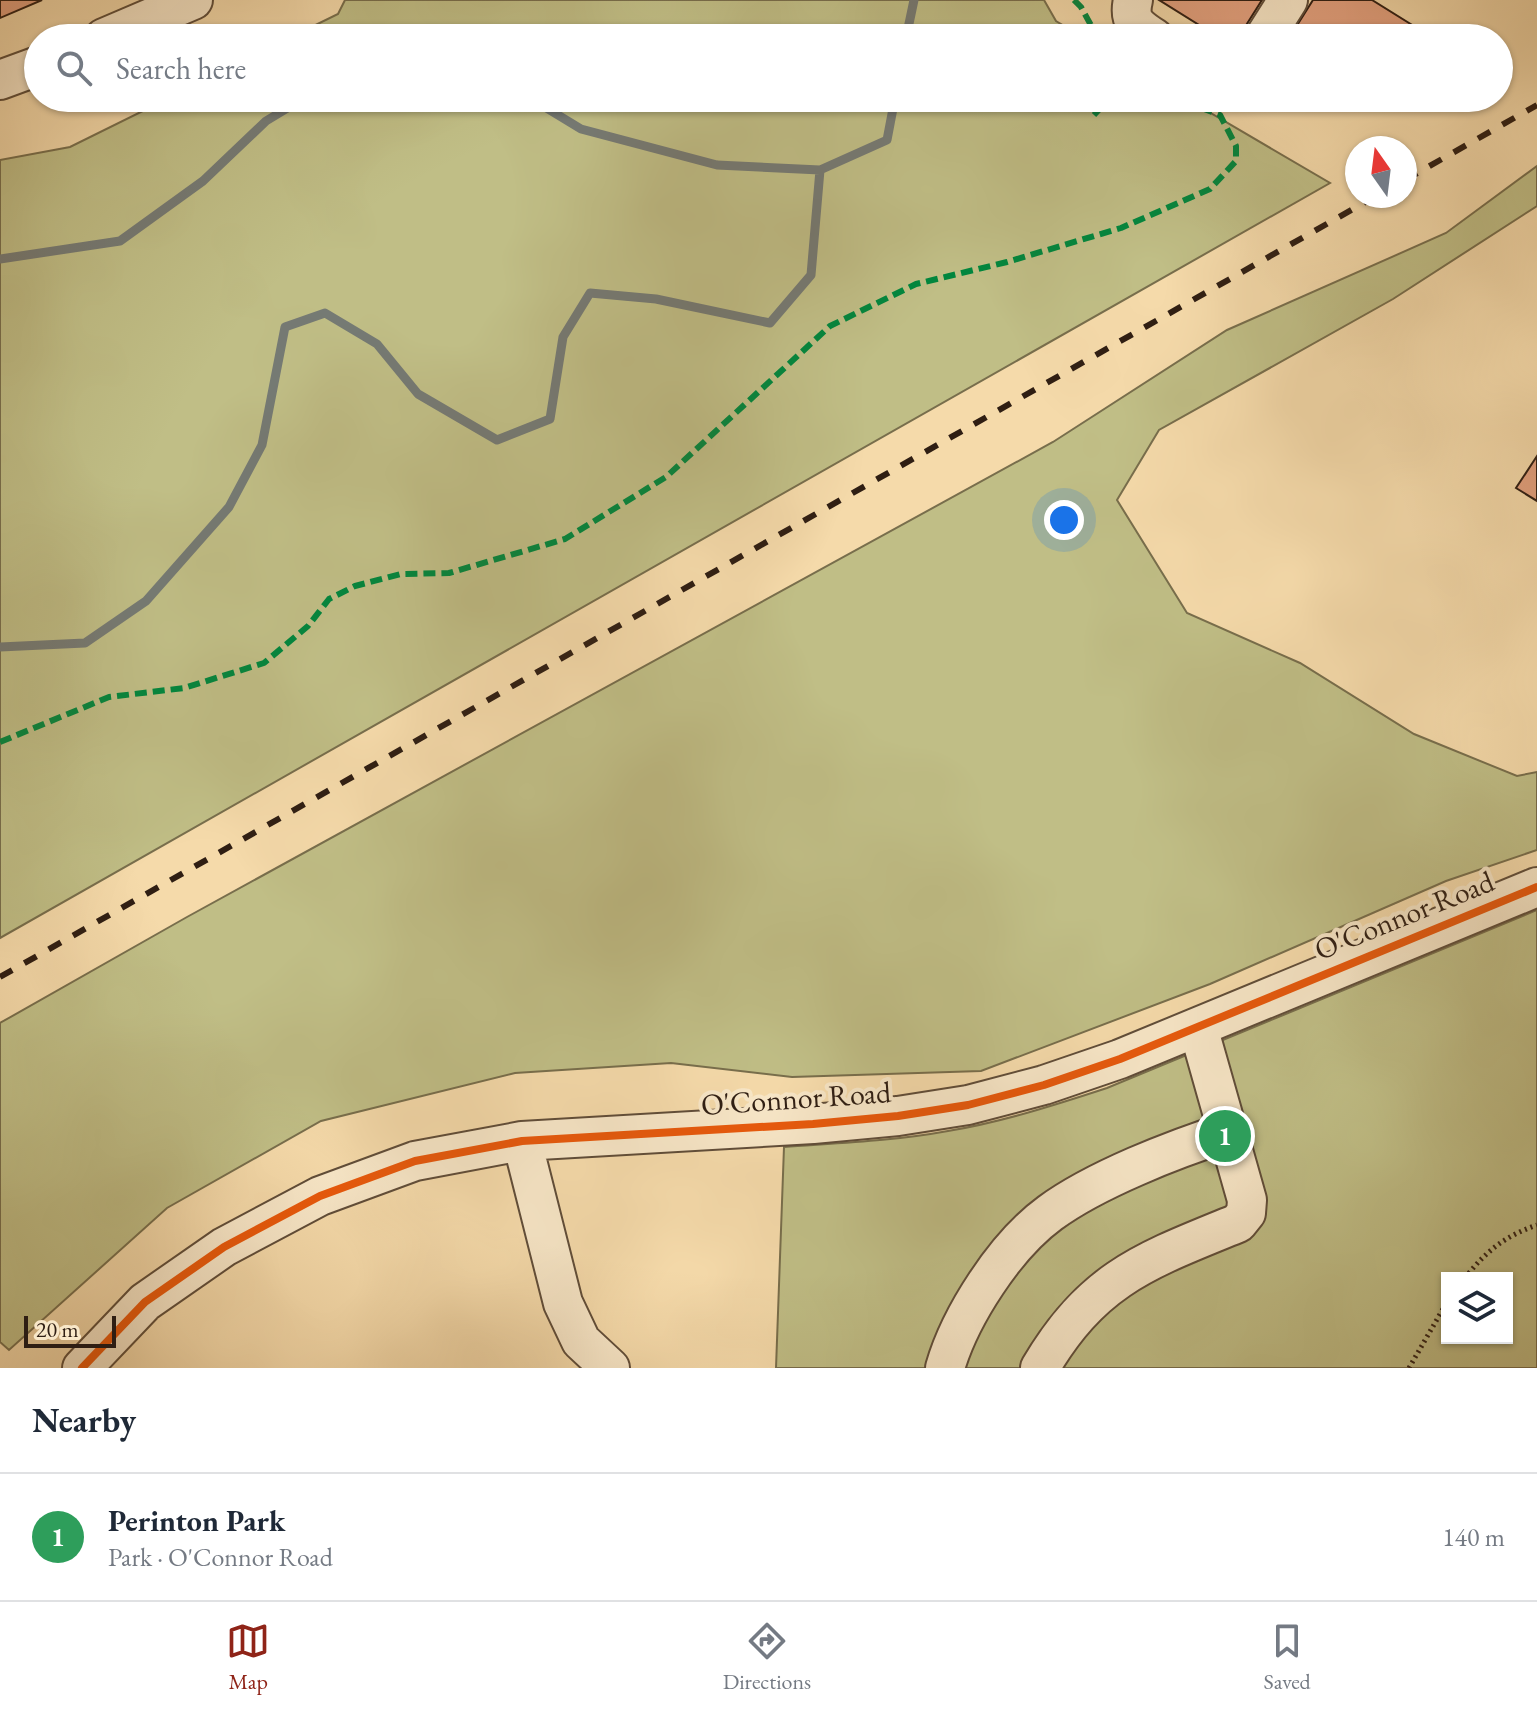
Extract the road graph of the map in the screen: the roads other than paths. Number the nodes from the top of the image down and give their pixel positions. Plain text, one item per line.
1 (193, 0) edge
2 (1133, 0) edge
3 (1288, 0) edge
4 (137, 24) edge
5 (1135, 24) edge
6 (1273, 24) edge
7 (24, 71) edge
8 (0, 80) edge
9 (1537, 887) edge
10 (1198, 1027) junction
11 (1228, 1132) junction
12 (522, 1141) junction
13 (82, 1368) edge
14 (610, 1368) edge
15 (945, 1368) edge
16 (1040, 1368) edge

1 - 4 street
2 - 5 street
3 - 6 street
7 - 8 street
9 - 10 street, O'Connor Road
10 - 11 street
10 - 12 street, O'Connor Road
11 - 15 street
11 - 16 street
12 - 13 street, O'Connor Road
12 - 14 street

